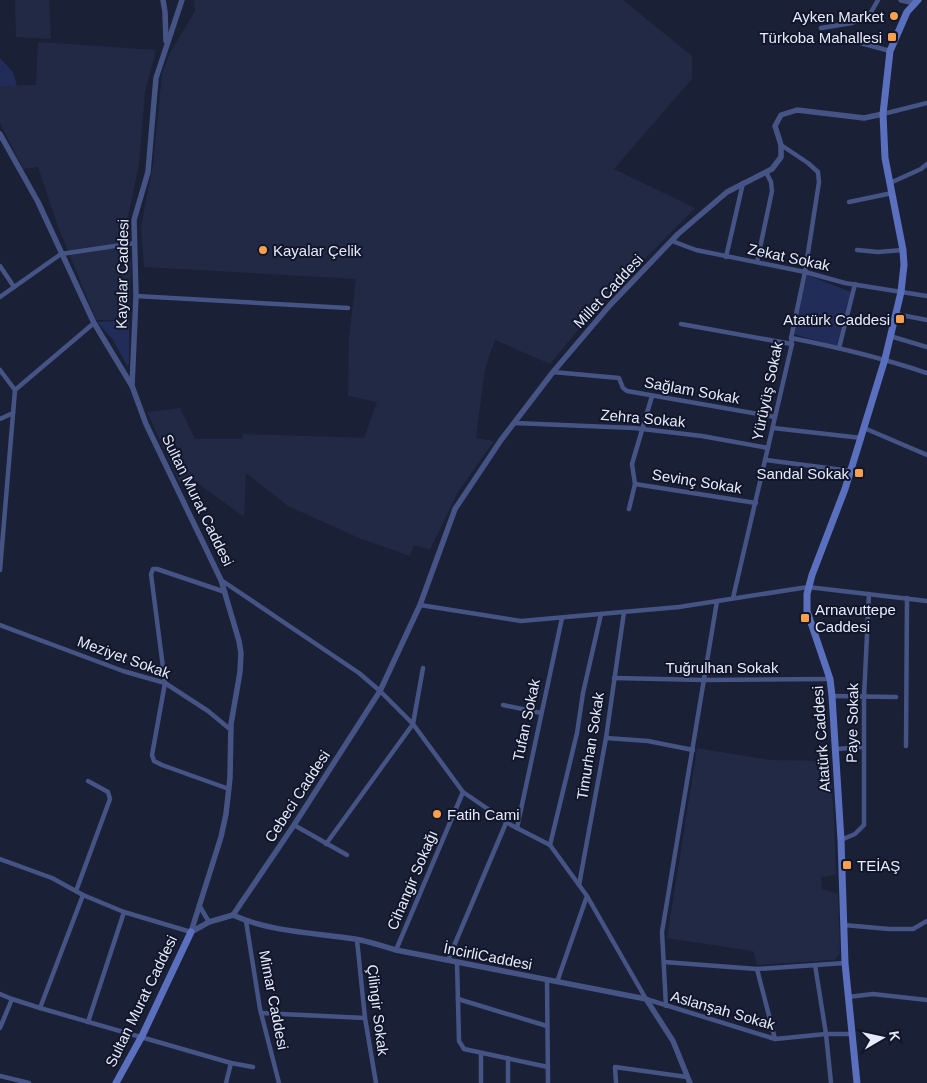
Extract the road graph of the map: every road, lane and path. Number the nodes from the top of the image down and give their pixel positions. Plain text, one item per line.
1 (163, 0) edge
2 (182, 0) edge
3 (878, 0) edge
4 (901, 0) edge
5 (916, 1) edge
6 (821, 28) dead end
7 (835, 36) dead end
8 (167, 46) junction
9 (890, 51) junction
10 (927, 103) edge
11 (883, 114) junction
12 (0, 134) edge
13 (781, 145) junction
14 (927, 164) edge
15 (766, 172) junction
16 (743, 184) junction
17 (890, 184) junction
18 (892, 193) junction
19 (849, 202) dead end
20 (672, 241) junction
21 (135, 243) junction
22 (857, 250) dead end
23 (903, 250) junction
24 (61, 254) junction
25 (726, 257) junction
26 (757, 262) junction
27 (0, 266) edge
28 (805, 272) junction
29 (855, 284) junction
30 (14, 287) junction
31 (901, 292) junction
32 (136, 296) junction
33 (927, 296) edge
34 (0, 297) edge
35 (348, 308) dead end
36 (896, 314) junction
37 (927, 320) edge
38 (94, 323) junction
39 (682, 324) dead end
40 (890, 336) junction
41 (791, 341) junction
42 (927, 347) edge
43 (839, 348) junction
44 (884, 359) junction
45 (0, 370) edge
46 (553, 372) junction
47 (927, 373) edge
48 (132, 386) junction
49 (15, 390) junction
50 (652, 396) junction
51 (13, 413) junction
52 (775, 417) junction
53 (0, 419) edge
54 (515, 423) junction
55 (773, 428) junction
56 (864, 428) junction
57 (642, 429) junction
58 (862, 438) junction
59 (768, 448) junction
60 (927, 455) edge
61 (766, 460) junction
62 (851, 471) junction
63 (635, 484) junction
64 (756, 503) junction
65 (629, 509) dead end
66 (2, 530) edge
67 (0, 570) edge
68 (221, 580) junction
69 (808, 587) junction
70 (225, 592) junction
71 (870, 594) junction
72 (733, 598) junction
73 (907, 598) junction
74 (717, 601) junction
75 (927, 601) edge
76 (420, 605) junction
77 (624, 612) junction
78 (601, 614) junction
79 (562, 618) junction
80 (0, 625) edge
81 (424, 668) dead end
82 (614, 678) junction
83 (830, 679) junction
84 (704, 680) junction
85 (165, 683) junction
86 (380, 691) junction
87 (832, 696) junction
88 (864, 697) junction
89 (896, 697) dead end
90 (503, 705) dead end
91 (541, 713) junction
92 (413, 724) junction
93 (231, 730) junction
94 (606, 738) junction
95 (906, 746) dead end
96 (864, 747) junction
97 (836, 749) junction
98 (693, 750) junction
99 (88, 781) dead end
100 (229, 789) junction
101 (463, 792) junction
102 (506, 822) junction
103 (294, 825) junction
104 (517, 828) junction
105 (841, 840) junction
106 (326, 844) junction
107 (550, 846) junction
108 (347, 855) dead end
109 (0, 859) edge
110 (579, 885) junction
111 (76, 891) junction
112 (83, 895) junction
113 (587, 896) junction
114 (199, 905) junction
115 (124, 912) junction
116 (234, 914) junction
117 (927, 920) edge
118 (246, 921) junction
119 (209, 922) junction
120 (844, 925) junction
121 (191, 932) junction
122 (357, 940) junction
123 (396, 950) junction
124 (448, 960) junction
125 (457, 962) junction
126 (664, 962) junction
127 (845, 963) junction
128 (815, 965) junction
129 (757, 969) junction
130 (547, 980) junction
131 (557, 982) junction
132 (0, 994) edge
133 (848, 997) junction
134 (12, 999) junction
135 (458, 999) junction
136 (646, 999) junction
137 (927, 1000) edge
138 (666, 1006) junction
139 (40, 1008) junction
140 (261, 1013) junction
141 (365, 1018) junction
142 (88, 1022) junction
143 (547, 1026) junction
144 (0, 1028) edge
145 (826, 1034) junction
146 (853, 1034) junction
147 (142, 1036) junction
148 (775, 1039) junction
149 (481, 1053) junction
150 (508, 1058) junction
151 (231, 1063) junction
152 (253, 1067) dead end
153 (548, 1067) junction
154 (0, 1076) edge
155 (689, 1080) edge
156 (29, 1083) edge
157 (116, 1083) edge
158 (226, 1083) edge
159 (279, 1083) edge
160 (376, 1083) edge
161 (481, 1083) edge
162 (508, 1083) edge
163 (548, 1083) edge
164 (616, 1083) edge
165 (831, 1083) edge
166 (857, 1083) edge

1 - 8 street
2 - 8 street, Kayalar Caddesi
3 - 6 street
4 - 5 street
5 - 9 main road, Atatürk Caddesi
7 - 9 street
8 - 21 street, Kayalar Caddesi
9 - 11 main road, Atatürk Caddesi
10 - 11 street
11 - 13 street, Millet Caddesi
11 - 17 main road, Atatürk Caddesi
12 - 24 street, Sultan Murat Caddesi
13 - 15 street, Millet Caddesi
13 - 28 street, Yürüyüş Sokak
14 - 17 street
15 - 16 street, Millet Caddesi
15 - 26 street
16 - 20 street, Millet Caddesi
16 - 25 street
17 - 18 main road, Atatürk Caddesi
18 - 19 street
18 - 23 main road, Atatürk Caddesi
20 - 25 street, Zekat Sokak
20 - 46 street, Millet Caddesi
21 - 24 street
21 - 32 street, Kayalar Caddesi
22 - 23 street
23 - 31 main road, Atatürk Caddesi
24 - 30 street
24 - 38 street, Sultan Murat Caddesi
25 - 26 street, Zekat Sokak
26 - 28 street, Zekat Sokak
27 - 30 street
28 - 29 street, Zekat Sokak
28 - 41 street, Yürüyüş Sokak
29 - 31 street, Zekat Sokak
29 - 43 street
30 - 34 street
31 - 33 street, Zekat Sokak
31 - 36 main road, Atatürk Caddesi
32 - 35 street
32 - 48 street, Kayalar Caddesi
36 - 37 street
36 - 40 main road, Atatürk Caddesi
38 - 48 street, Sultan Murat Caddesi
38 - 49 street
39 - 41 street
40 - 42 street
40 - 44 main road, Atatürk Caddesi
41 - 43 street
41 - 52 street, Yürüyüş Sokak
43 - 44 street
44 - 47 street
44 - 56 main road, Atatürk Caddesi
45 - 49 street
46 - 50 street, Sağlam Sokak
46 - 54 street, Millet Caddesi
48 - 68 street, Sultan Murat Caddesi
49 - 51 street
50 - 52 street, Sağlam Sokak
50 - 57 street
51 - 53 street
51 - 66 street
52 - 55 street, Yürüyüş Sokak
54 - 57 street, Zehra Sokak
54 - 76 street, Millet Caddesi
55 - 58 street
55 - 59 street, Yürüyüş Sokak
56 - 58 main road, Atatürk Caddesi
56 - 60 street
57 - 59 street, Zehra Sokak
57 - 63 street
58 - 62 main road, Atatürk Caddesi
59 - 61 street, Yürüyüş Sokak
61 - 62 street
61 - 64 street, Yürüyüş Sokak
62 - 69 main road, Atatürk Caddesi
63 - 64 street, Sevinç Sokak
63 - 65 street
64 - 72 street, Yürüyüş Sokak
66 - 67 street
68 - 70 street, Sultan Murat Caddesi
68 - 86 street
69 - 71 street
69 - 72 street
69 - 83 main road, Atatürk Caddesi
70 - 85 street
70 - 93 street, Sultan Murat Caddesi
71 - 73 street
71 - 88 street, Paye Sokak
72 - 74 street
73 - 75 street
73 - 95 street
74 - 77 street
74 - 84 street
76 - 79 street
76 - 86 street, Cebeci Caddesi
77 - 78 street
77 - 82 street, Timurhan Sokak
78 - 79 street
78 - 107 street
79 - 91 street, Tufan Sokak
80 - 85 street, Meziyet Sokak
81 - 92 street
82 - 84 street, Tuğrulhan Sokak
82 - 94 street, Timurhan Sokak
83 - 84 street, Tuğrulhan Sokak
83 - 87 main road, Atatürk Caddesi
84 - 98 street
85 - 93 street, Meziyet Sokak
85 - 100 street
86 - 92 street
86 - 103 street, Cebeci Caddesi
87 - 88 street
87 - 97 main road, Atatürk Caddesi
88 - 89 street
88 - 96 street, Paye Sokak
90 - 91 street
91 - 104 street, Tufan Sokak
92 - 101 street
92 - 106 street
93 - 100 street, Sultan Murat Caddesi
94 - 98 street
94 - 110 street, Timurhan Sokak
96 - 97 street
96 - 105 street, Paye Sokak
97 - 105 main road, Atatürk Caddesi
98 - 126 street
99 - 111 street
100 - 114 street, Sultan Murat Caddesi
101 - 102 street
101 - 123 street, Cihangir Sokağı
102 - 104 street
102 - 124 street
103 - 106 street
103 - 116 street, Cebeci Caddesi
104 - 107 street
105 - 120 main road, Atatürk Caddesi
106 - 108 street
107 - 110 street
109 - 111 street
110 - 113 street
111 - 112 street
112 - 115 street
112 - 139 street
113 - 131 street
113 - 136 street
114 - 119 street
114 - 121 street, Sultan Murat Caddesi
115 - 121 street
115 - 142 street
116 - 118 street, İncirliCaddesi
116 - 119 street
117 - 120 street
118 - 122 street, İncirliCaddesi
118 - 140 street, Mimar Caddesi
119 - 121 street
120 - 127 main road, Atatürk Caddesi
121 - 147 main road, Sultan Murat Caddesi
122 - 123 street, İncirliCaddesi
122 - 141 street, Çilingir Sokak
123 - 124 street, İncirliCaddesi
124 - 125 street, İncirliCaddesi
125 - 130 street, İncirliCaddesi
125 - 135 street
126 - 129 street
126 - 138 street
127 - 128 street
127 - 133 main road, Atatürk Caddesi
128 - 129 street
128 - 145 street
129 - 148 street
130 - 131 street, İncirliCaddesi
130 - 143 street
131 - 136 street, İncirliCaddesi
132 - 134 street
133 - 137 street
133 - 146 main road, Atatürk Caddesi
134 - 139 street
134 - 144 street
135 - 143 street
135 - 149 street
136 - 138 street, Aslanşah Sokak
136 - 155 street
138 - 148 street, Aslanşah Sokak
139 - 142 street
140 - 141 street
140 - 159 street, Mimar Caddesi
141 - 160 street, Çilingir Sokak
142 - 147 street
143 - 153 street
145 - 146 street, Aslanşah Sokak
145 - 148 street, Aslanşah Sokak
145 - 165 street
146 - 166 main road, Atatürk Caddesi
147 - 151 street
147 - 157 main road, Sultan Murat Caddesi
149 - 150 street
149 - 161 street
150 - 153 street
150 - 162 street
151 - 152 street
151 - 158 street
153 - 163 street
154 - 156 street
155 - 164 street

